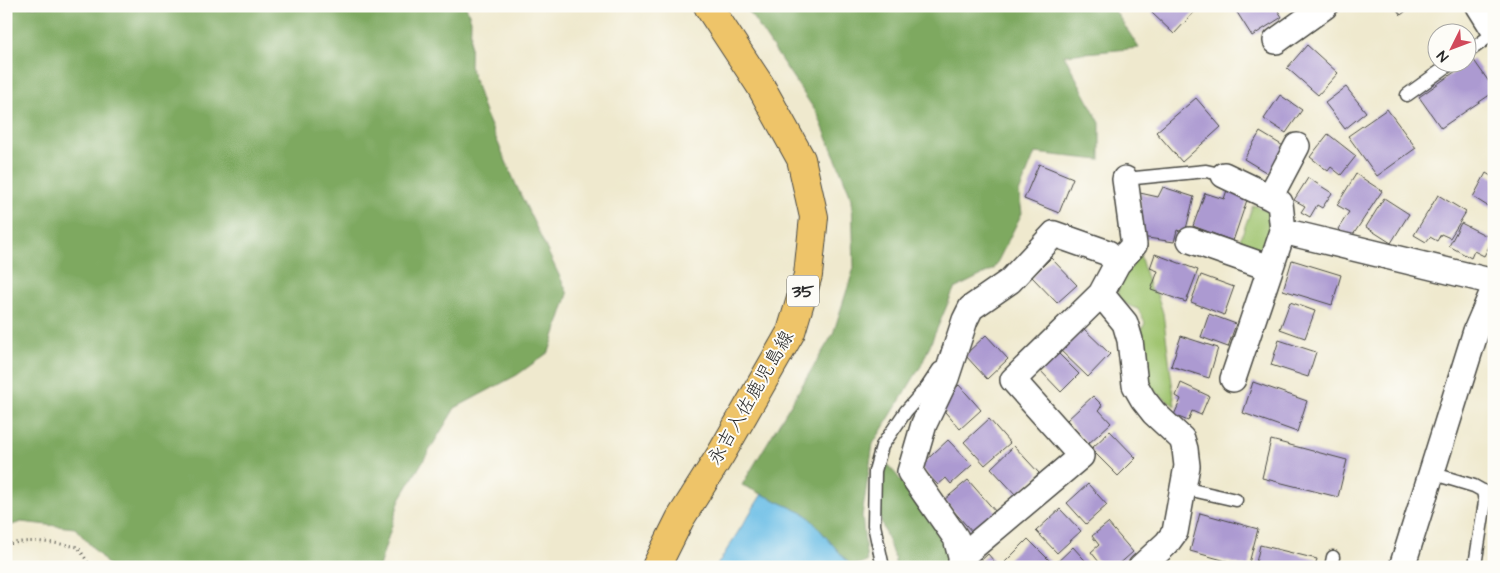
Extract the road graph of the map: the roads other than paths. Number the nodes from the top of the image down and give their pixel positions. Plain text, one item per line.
1 (708, 6) edge
2 (1325, 6) edge
3 (1479, 6) edge
4 (1494, 32) edge
5 (1276, 41) dead end
6 (1478, 44) edge
7 (1439, 72) edge
8 (1407, 95) dead end
9 (1297, 146) dead end
10 (1224, 175) joint
11 (1125, 179) joint
12 (1270, 196) junction
13 (1283, 231) junction
14 (1190, 240) dead end
15 (1117, 264) junction
16 (1270, 268) junction
17 (1494, 282) edge
18 (1494, 289) edge
19 (1101, 294) junction
20 (958, 340) junction
21 (1233, 379) dead end
22 (1431, 473) junction
23 (1183, 488) junction
24 (1236, 500) dead end
25 (961, 562) edge
26 (1475, 565) dead end
27 (656, 567) edge
28 (882, 567) edge
29 (1141, 567) edge
30 (1402, 567) edge

1 - 27 main road, 永吉入佐鹿児島線 / 35
2 - 5 street
3 - 4 street
4 - 6 lane
7 - 8 lane
9 - 12 street
10 - 11 lane
10 - 12 street
11 - 15 street
12 - 13 street
13 - 16 street
13 - 17 street
14 - 16 street
15 - 19 street
15 - 20 street
16 - 21 street
18 - 22 street
19 - 23 street
19 - 25 street
20 - 25 street
20 - 28 lane
22 - 26 lane
22 - 30 street
23 - 24 lane
23 - 29 street

